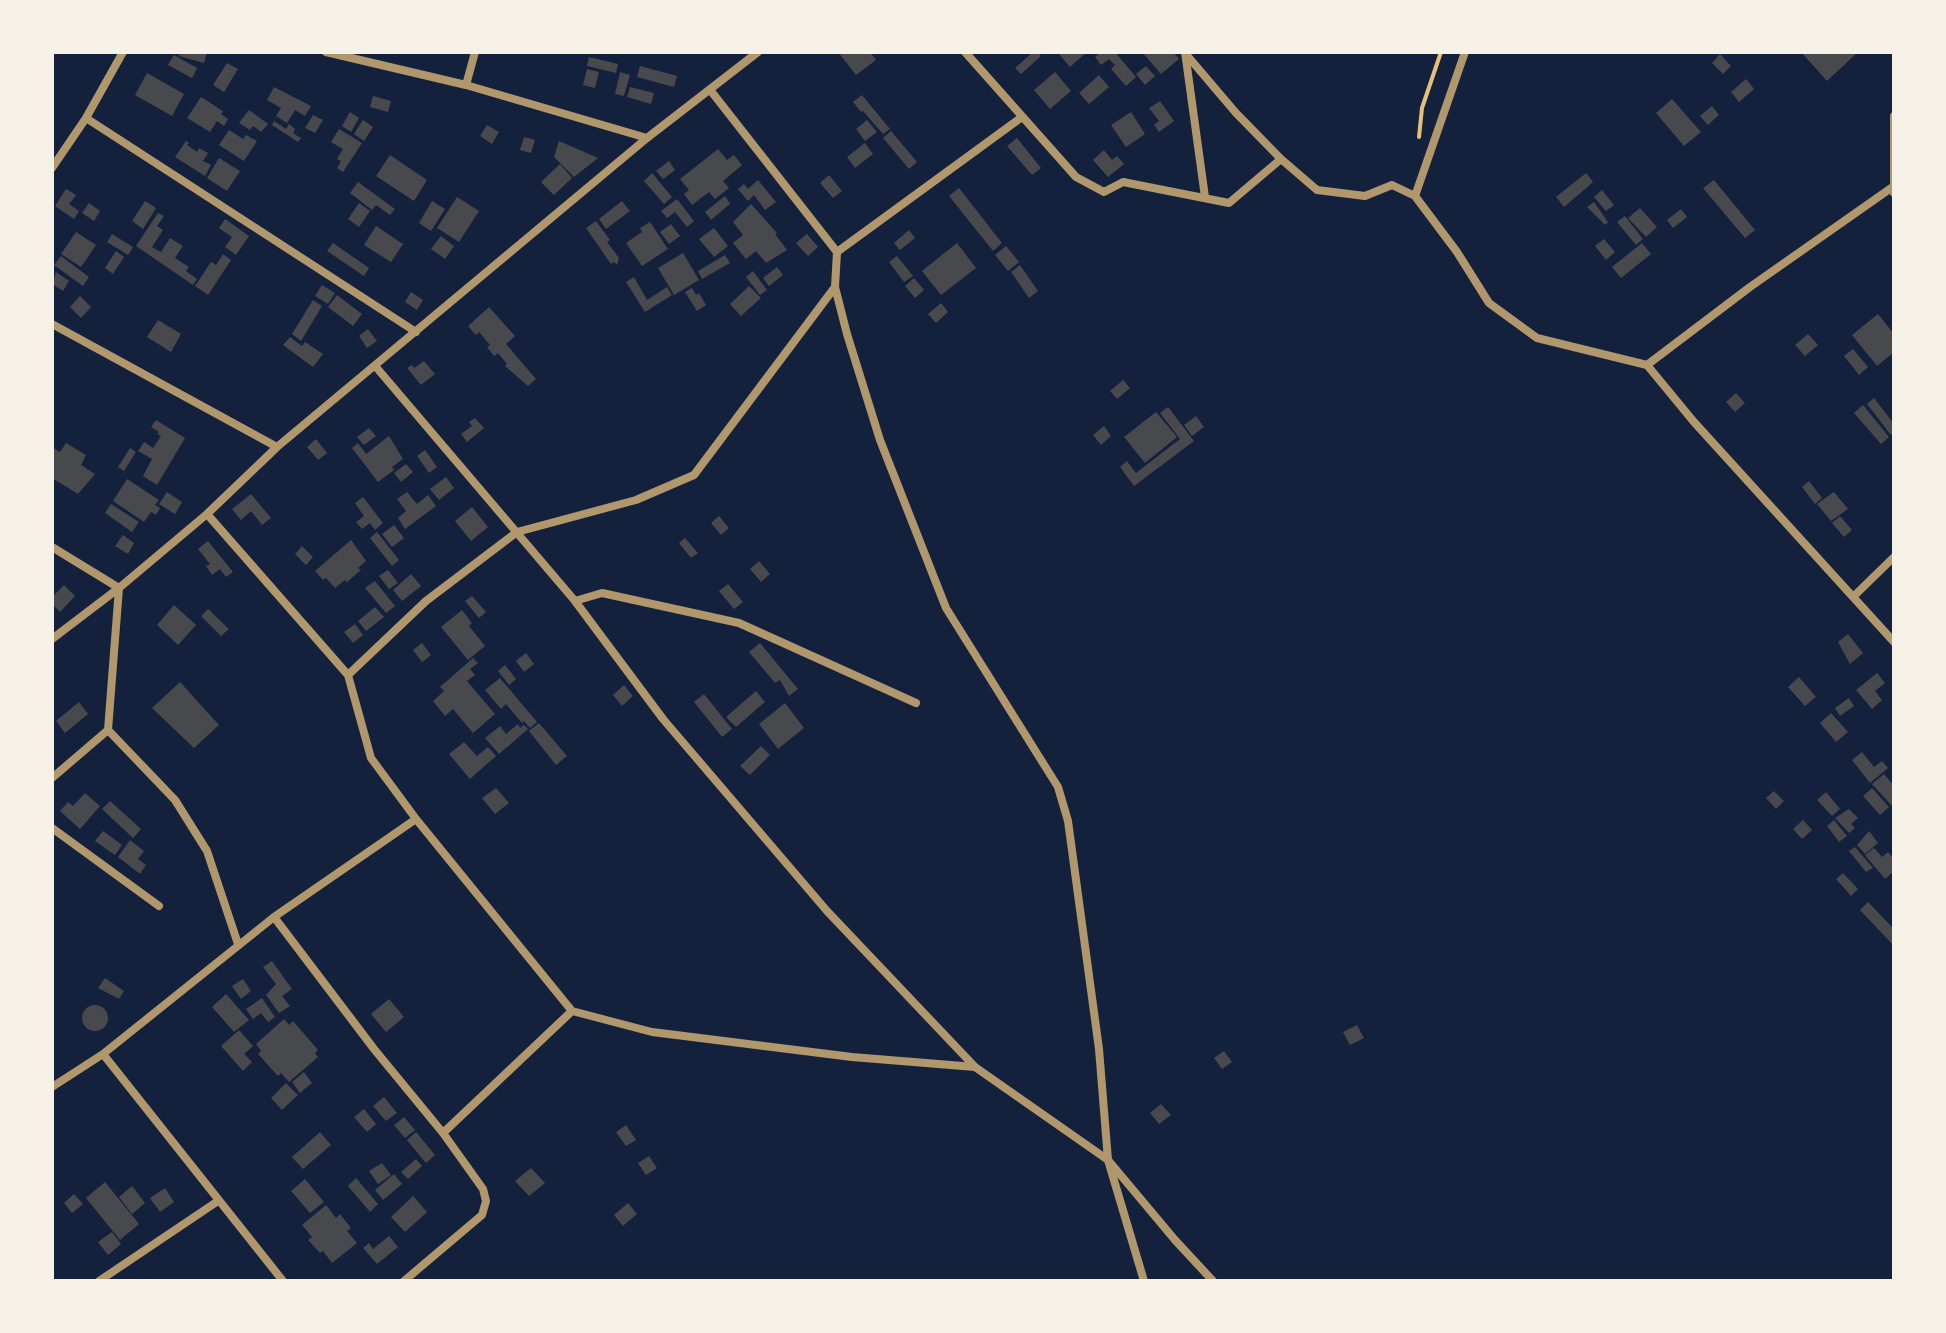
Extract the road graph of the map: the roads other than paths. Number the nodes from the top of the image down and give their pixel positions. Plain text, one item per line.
1 (123, 52) edge
2 (326, 52) edge
3 (475, 52) edge
4 (758, 52) edge
5 (965, 52) edge
6 (1185, 52) edge
7 (1465, 52) edge
8 (466, 85) junction
9 (711, 91) junction
10 (1894, 116) edge
11 (1022, 117) junction
12 (86, 118) junction
13 (647, 138) junction
14 (1281, 159) junction
15 (52, 168) edge
16 (1893, 189) edge
17 (1415, 196) junction
18 (1205, 197) junction
19 (837, 252) junction
20 (835, 287) junction
21 (52, 324) edge
22 (416, 332) junction
23 (1647, 365) junction
24 (376, 367) junction
25 (277, 447) junction
26 (207, 514) junction
27 (517, 532) junction
28 (52, 547) edge
29 (1894, 557) edge
30 (119, 588) junction
31 (1853, 597) junction
32 (575, 601) junction
33 (52, 639) edge
34 (1894, 642) edge
35 (348, 675) junction
36 (916, 703) dead end
37 (108, 730) junction
38 (52, 778) edge
39 (416, 819) junction
40 (52, 828) edge
41 (159, 906) dead end
42 (274, 917) junction
43 (238, 944) junction
44 (572, 1011) junction
45 (103, 1054) junction
46 (975, 1067) junction
47 (52, 1087) edge
48 (443, 1133) junction
49 (1108, 1160) junction
50 (218, 1201) junction
51 (99, 1281) edge
52 (283, 1281) edge
53 (404, 1281) edge
54 (1144, 1281) edge
55 (1213, 1281) edge

1 - 12 street
2 - 8 street
3 - 8 street
4 - 9 street
5 - 11 street
6 - 14 street
6 - 18 street
7 - 17 street
8 - 13 street
9 - 13 street
9 - 19 street
10 - 16 street
11 - 18 street
11 - 19 street
12 - 15 street
12 - 22 street
13 - 22 street
14 - 17 street
14 - 18 street
16 - 23 street
17 - 23 street
19 - 20 street
20 - 27 street
20 - 49 street
21 - 25 street
22 - 24 street
23 - 31 street
24 - 25 street
24 - 27 street
25 - 26 street
26 - 30 street
26 - 35 street
27 - 32 street
27 - 35 street
28 - 30 street
29 - 31 street
30 - 33 street
30 - 37 street
31 - 34 street
32 - 36 street
32 - 46 street
35 - 39 street
37 - 38 street
37 - 43 street
39 - 42 street
39 - 44 street
40 - 41 street
42 - 43 street
42 - 48 street
43 - 45 street
44 - 46 street
44 - 48 street
45 - 47 street
45 - 50 street
46 - 49 street
48 - 53 street
49 - 54 street
49 - 55 street
50 - 51 street
50 - 52 street

